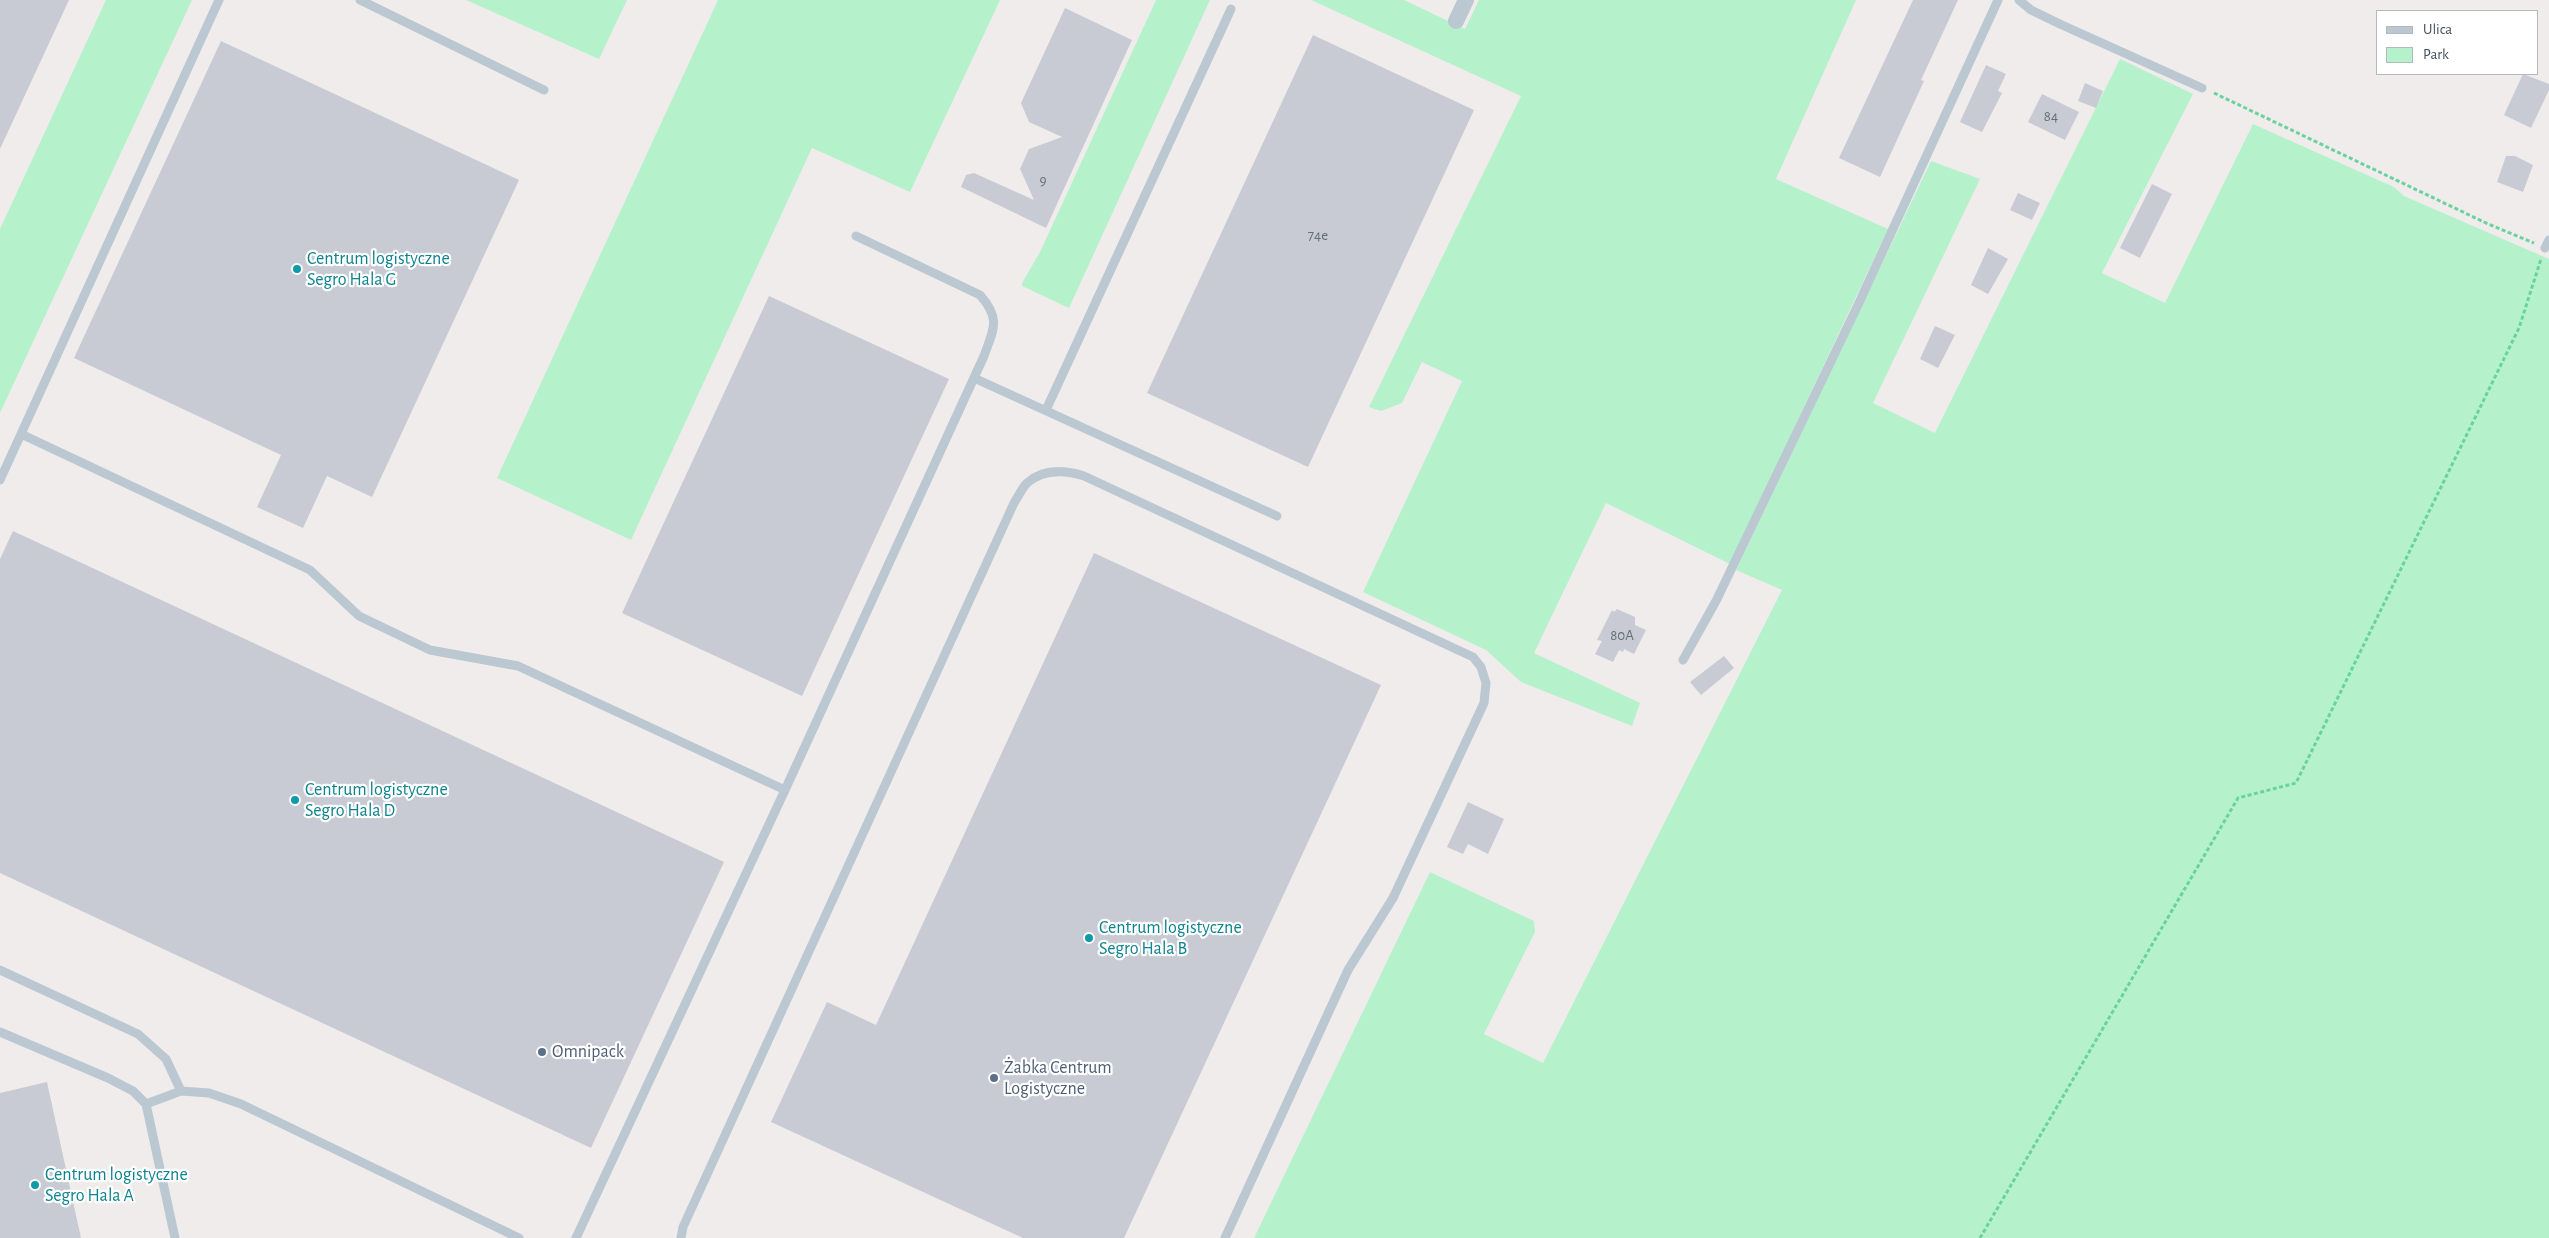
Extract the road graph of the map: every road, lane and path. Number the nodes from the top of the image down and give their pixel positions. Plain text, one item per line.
1 (219, 0) edge
2 (360, 0) edge
3 (1466, 0) edge
4 (1998, 0) edge
5 (2019, 0) edge
6 (1231, 9) dead end
7 (1456, 22) dead end
8 (2202, 88) joint
9 (544, 90) dead end
10 (856, 236) dead end
11 (2547, 244) edge
12 (974, 378) junction
13 (1046, 410) junction
14 (21, 434) junction
15 (0, 480) edge
16 (1277, 516) dead end
17 (1683, 660) dead end
18 (785, 790) junction
19 (0, 970) edge
20 (0, 1032) edge
21 (181, 1091) junction
22 (146, 1104) junction
23 (175, 1238) edge
24 (519, 1238) edge
25 (576, 1238) edge
26 (681, 1238) edge
27 (1225, 1238) edge
28 (1980, 1238) edge

1 - 14 lane
2 - 9 lane
3 - 7 street
4 - 17 lane
5 - 8 lane
6 - 13 lane
8 - 11 path
10 - 12 lane
11 - 28 path
12 - 13 lane
12 - 18 lane
13 - 16 lane
14 - 15 lane
14 - 18 lane
18 - 25 lane
19 - 21 lane
20 - 22 lane
21 - 22 lane
21 - 24 lane
22 - 23 lane
26 - 27 lane

